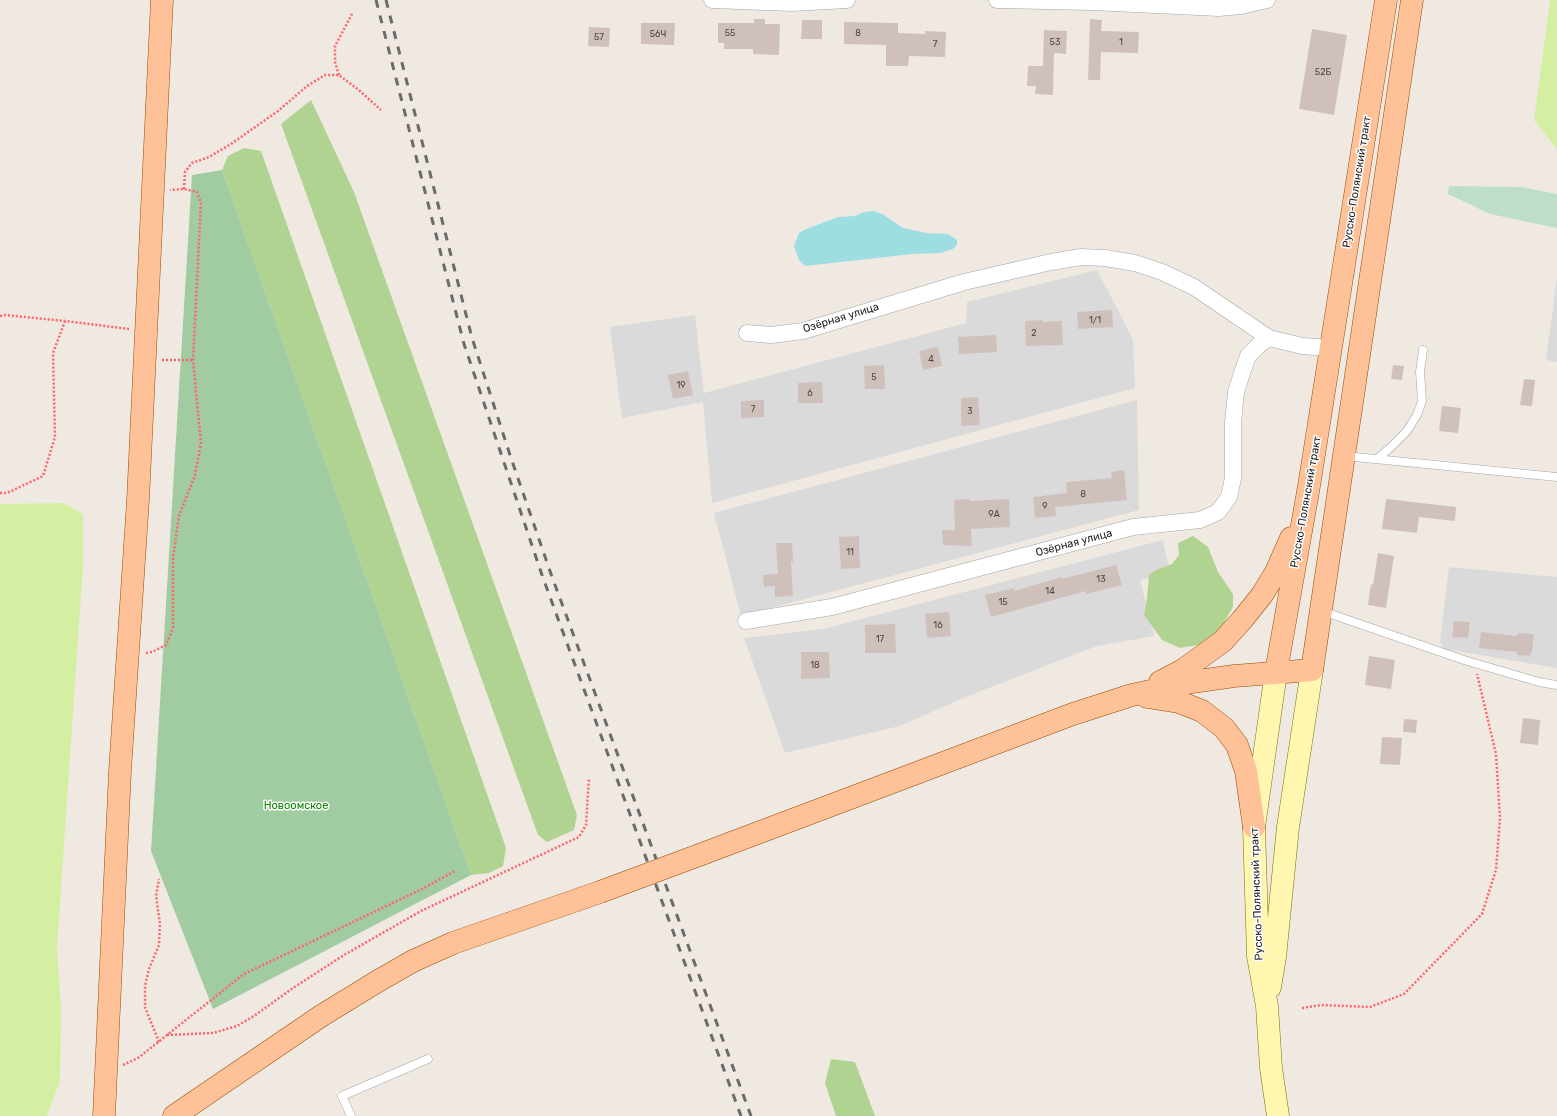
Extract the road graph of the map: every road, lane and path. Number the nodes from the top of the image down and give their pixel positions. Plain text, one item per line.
1 (162, 0) edge
2 (712, 0) edge
3 (847, 0) edge
4 (997, 0) edge
5 (1267, 0) edge
6 (1386, 0) edge
7 (1412, 0) edge
8 (352, 14) dead end
9 (339, 75) junction
10 (381, 110) dead end
11 (184, 189) junction
12 (154, 190) junction
13 (0, 316) edge
14 (65, 321) junction
15 (147, 332) junction
16 (747, 333) dead end
17 (1269, 338) junction
18 (1331, 348) junction
19 (1423, 350) dead end
20 (146, 360) junction
21 (193, 360) junction
22 (1344, 456) junction
23 (1377, 459) junction
24 (1557, 477) edge
25 (1309, 486) junction
26 (0, 493) edge
27 (1321, 611) junction
28 (746, 621) dead end
29 (127, 654) junction
30 (1474, 663) junction
31 (1312, 670) junction
32 (1276, 672) junction
33 (1557, 685) edge
34 (1132, 695) junction
35 (589, 778) dead end
36 (1254, 827) junction
37 (455, 871) dead end
38 (159, 879) dead end
39 (1266, 1006) junction
40 (1302, 1008) dead end
41 (167, 1035) junction
42 (158, 1042) junction
43 (428, 1059) dead end
44 (106, 1073) junction
45 (104, 1116) edge
46 (174, 1116) edge
47 (351, 1116) edge
48 (1278, 1116) edge

1 - 12 main road
2 - 3 street
4 - 5 street
6 - 18 main road, Русско-Полянский тракт
7 - 22 main road, Русско-Полянский тракт
8 - 9 path
9 - 10 path
9 - 11 path
11 - 12 path
11 - 21 path
12 - 15 main road
13 - 14 path
14 - 15 path
14 - 26 path
15 - 20 main road
16 - 17 street, Озёрная улица
17 - 18 street, Озёрная улица
17 - 28 street, Озёрная улица
18 - 25 main road, Русско-Полянский тракт
19 - 23 lane
20 - 21 path
20 - 29 main road
21 - 29 path
22 - 23 lane
22 - 27 main road, Русско-Полянский тракт
23 - 24 lane
25 - 32 main road, Русско-Полянский тракт
25 - 34 main road
27 - 30 lane
27 - 31 main road, Русско-Полянский тракт
29 - 44 main road
30 - 33 lane
30 - 40 path
31 - 32 main road
31 - 39 main road, Русско-Полянский тракт
32 - 34 main road
32 - 36 main road, Русско-Полянский тракт
34 - 36 main road
34 - 46 main road, bridge
35 - 41 path
36 - 39 main road, Русско-Полянский тракт
37 - 41 path
38 - 42 path
39 - 48 main road, Русско-Полянский тракт
41 - 42 path
42 - 44 path
43 - 47 lane
44 - 45 main road

